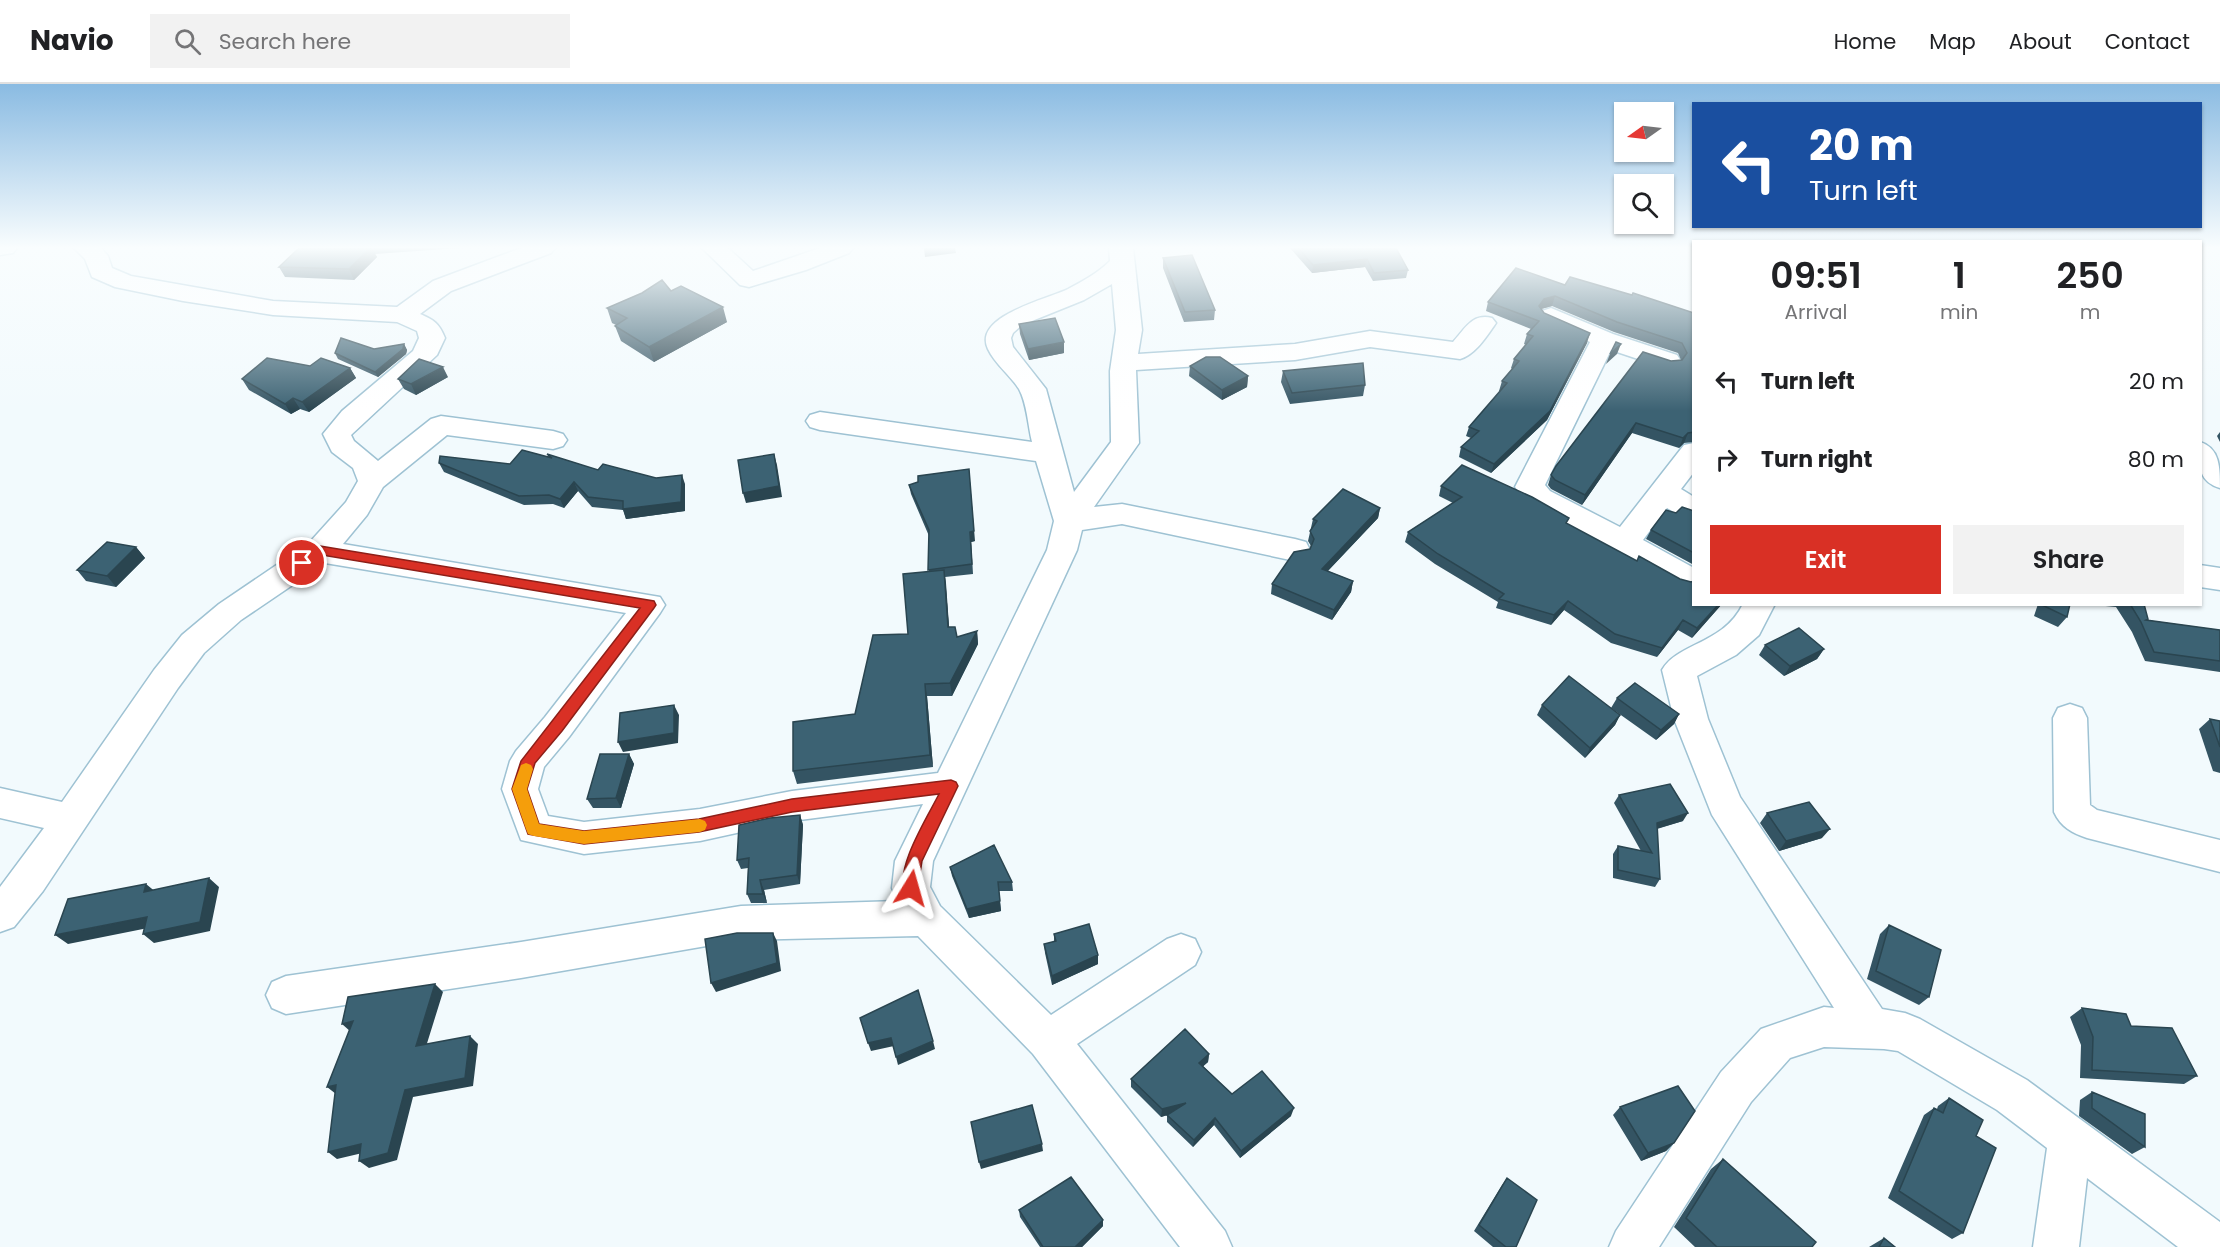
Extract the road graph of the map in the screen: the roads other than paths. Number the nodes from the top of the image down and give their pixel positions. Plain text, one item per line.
1 (236, 302) edge
2 (420, 302) edge
3 (1057, 302) edge
4 (1126, 302) edge
5 (402, 315) junction
6 (1551, 316) edge
7 (1483, 323) dead end
8 (1604, 339) junction
9 (1668, 361) edge
10 (1124, 363) junction
11 (820, 421) dead end
12 (554, 440) dead end
13 (1049, 454) junction
14 (2202, 454) edge
15 (1692, 455) edge
16 (2220, 478) edge
17 (372, 481) junction
18 (1663, 492) junction
19 (1692, 510) edge
20 (1069, 521) junction
21 (1625, 543) junction
22 (1295, 550) edge
23 (320, 551) junction
24 (2202, 576) edge
25 (1687, 578) edge
26 (2220, 579) edge
27 (1758, 606) edge
28 (2070, 718) dead end
29 (951, 786) junction
30 (0, 803) edge
31 (72, 819) junction
32 (2220, 856) edge
33 (0, 915) edge
34 (926, 918) junction
35 (1181, 952) dead end
36 (286, 995) dead end
37 (1871, 1029) junction
38 (1048, 1040) junction
39 (2070, 1138) junction
40 (1209, 1247) edge
41 (1632, 1247) edge
42 (2056, 1247) edge
43 (2216, 1247) edge

1 - 5 street
2 - 5 street
3 - 13 street
4 - 10 street
5 - 17 street
6 - 8 street
7 - 10 street
8 - 9 street
8 - 21 street
10 - 20 street
11 - 13 street
12 - 17 street
13 - 20 street
14 - 16 street
15 - 18 street
17 - 23 street
18 - 19 street
18 - 21 street
20 - 22 street
20 - 29 street
21 - 25 street
23 - 29 street
23 - 31 street
24 - 26 street
27 - 37 street
28 - 32 street
29 - 34 street
30 - 31 street
31 - 33 street
34 - 36 street
34 - 38 street
35 - 38 street
37 - 39 street
37 - 41 street
38 - 40 street
39 - 42 street
39 - 43 street

